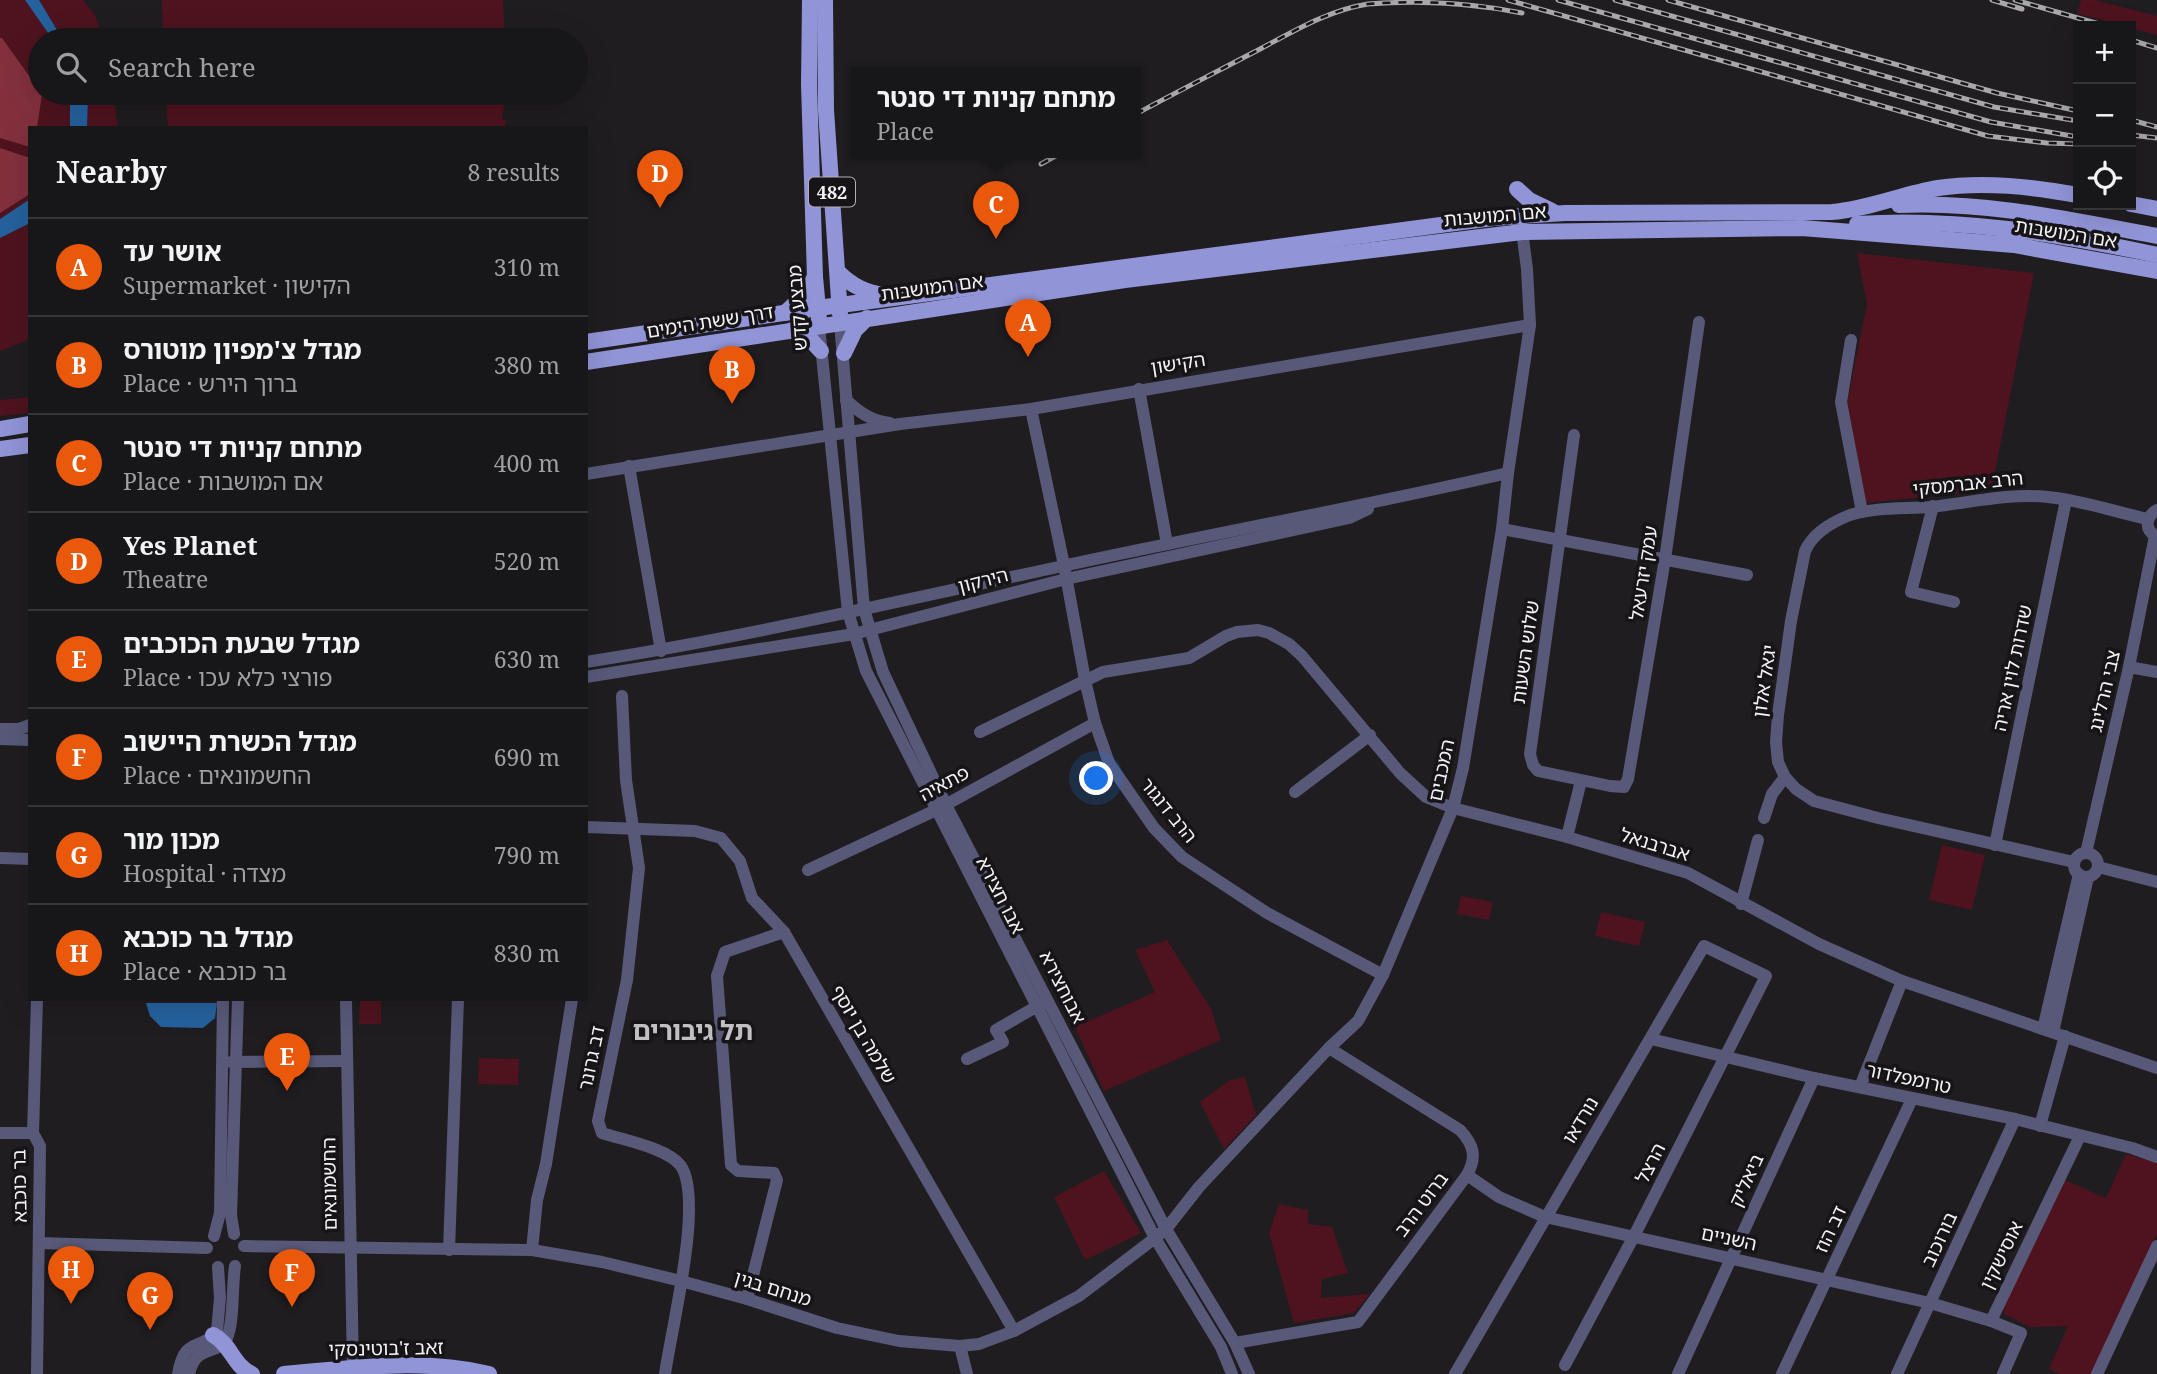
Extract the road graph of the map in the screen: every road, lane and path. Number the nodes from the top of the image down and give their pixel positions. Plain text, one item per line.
1 (810, 0) edge
2 (825, 0) edge
3 (1517, 189) dead end
4 (2073, 194) edge
5 (2136, 205) edge
6 (1871, 207) junction
7 (2157, 209) edge
8 (1565, 214) junction
9 (1521, 224) junction
10 (1802, 228) junction
11 (2157, 236) edge
12 (2157, 255) edge
13 (2157, 271) edge
14 (838, 272) junction
15 (815, 277) junction
16 (908, 297) junction
17 (839, 306) junction
18 (818, 309) junction
19 (785, 313) junction
20 (869, 317) junction
21 (1699, 322) dead end
22 (840, 323) junction
23 (1530, 325) junction
24 (819, 326) junction
25 (792, 330) junction
26 (1851, 340) dead end
27 (588, 342) edge
28 (821, 351) junction
29 (844, 353) junction
30 (588, 362) edge
31 (1139, 389) junction
32 (846, 400) junction
33 (828, 408) junction
34 (1031, 409) junction
35 (28, 424) edge
36 (900, 424) junction
37 (0, 429) edge
38 (849, 433) junction
39 (1574, 435) dead end
40 (831, 436) junction
41 (813, 439) junction
42 (28, 445) edge
43 (0, 449) edge
44 (629, 467) junction
45 (1508, 472) junction
46 (588, 474) edge
47 (2066, 500) junction
48 (1384, 501) junction
49 (1933, 506) junction
50 (1862, 512) junction
51 (2152, 515) edge
52 (1502, 529) junction
53 (2156, 537) edge
54 (1561, 540) junction
55 (1167, 544) junction
56 (1805, 551) joint
57 (1665, 559) junction
58 (2157, 567) edge
59 (1065, 572) junction
60 (1747, 575) dead end
61 (1954, 602) dead end
62 (864, 609) junction
63 (848, 612) junction
64 (870, 628) junction
65 (854, 634) junction
66 (661, 650) junction
67 (588, 662) edge
68 (2133, 667) junction
69 (2157, 672) edge
70 (588, 677) edge
71 (1084, 680) junction
72 (622, 696) dead end
73 (1095, 723) junction
74 (28, 726) edge
75 (0, 729) edge
76 (980, 732) dead end
77 (1370, 735) junction
78 (0, 739) edge
79 (28, 740) edge
80 (1786, 777) junction
81 (1581, 781) junction
82 (1295, 792) dead end
83 (941, 807) junction
84 (1453, 808) junction
85 (1764, 818) dead end
86 (588, 827) edge
87 (633, 829) junction
88 (1567, 837) junction
89 (1758, 840) dead end
90 (1995, 845) junction
91 (0, 859) edge
92 (28, 859) edge
93 (2086, 865) junction
94 (808, 870) dead end
95 (2157, 882) edge
96 (1741, 904) junction
97 (784, 932) junction
98 (1382, 975) junction
99 (1766, 976) joint
100 (1902, 981) junction
101 (1048, 1000) junction
102 (37, 1001) edge
103 (223, 1001) edge
104 (238, 1001) edge
105 (346, 1001) edge
106 (458, 1001) edge
107 (572, 1001) edge
108 (2049, 1002) junction
109 (1036, 1007) junction
110 (2021, 1020) junction
111 (2054, 1032) junction
112 (1651, 1039) junction
113 (1329, 1048) junction
114 (1725, 1057) junction
115 (967, 1059) dead end
116 (346, 1061) junction
117 (221, 1062) junction
118 (236, 1062) junction
119 (2157, 1068) edge
120 (1814, 1078) junction
121 (1860, 1087) junction
122 (1912, 1099) junction
123 (2015, 1119) junction
124 (2040, 1126) junction
125 (0, 1133) edge
126 (33, 1133) junction
127 (2080, 1136) junction
128 (2157, 1157) edge
129 (1467, 1175) junction
130 (1545, 1217) junction
131 (1166, 1229) junction
132 (234, 1234) junction
133 (1155, 1238) junction
134 (1633, 1238) junction
135 (211, 1242) junction
136 (38, 1243) junction
137 (244, 1246) junction
138 (2157, 1246) edge
139 (350, 1248) junction
140 (449, 1250) junction
141 (532, 1250) junction
142 (1731, 1258) junction
143 (235, 1266) junction
144 (218, 1267) junction
145 (681, 1281) junction
146 (1827, 1281) junction
147 (747, 1299) junction
148 (1930, 1303) junction
149 (1991, 1321) junction
150 (1014, 1331) junction
151 (219, 1339) junction
152 (1235, 1343) junction
153 (960, 1346) junction
154 (1565, 1366) dead end
155 (353, 1368) junction
156 (664, 1373) edge
157 (37, 1374) edge
158 (178, 1374) edge
159 (190, 1374) edge
160 (252, 1374) edge
161 (284, 1374) edge
162 (489, 1374) edge
163 (967, 1374) edge
164 (1232, 1374) edge
165 (1249, 1374) edge
166 (1455, 1374) edge
167 (1678, 1374) edge
168 (1782, 1374) edge
169 (1897, 1374) edge
170 (2003, 1374) edge
171 (2097, 1374) edge

1 - 15 main road, מבצע קדש / 482
2 - 14 main road, 482
3 - 8 main road
4 - 6 main road, אם המושבות
5 - 7 main road, אם המושבות
6 - 8 main road, אם המושבות
6 - 11 main road
8 - 9 main road, אם המושבות
9 - 10 main road, אם המושבות
9 - 16 main road, אם המושבות
9 - 20 main road, אם המושבות
9 - 23 street, המכבים
10 - 12 main road
10 - 13 main road, אם המושבות
14 - 16 main road
14 - 17 main road, 482
15 - 18 main road, מבצע קדש / 482
15 - 19 main road
16 - 17 main road, אם המושבות
17 - 18 main road, אם המושבות
17 - 22 main road, 482
18 - 19 main road, דרך ששת הימים
18 - 24 main road, מבצע קדש / 482
19 - 27 main road, דרך ששת הימים
20 - 22 main road, אם המושבות
20 - 29 main road
21 - 57 street, עמק יזרעאל
22 - 24 main road, דרך ששת הימים
22 - 29 street
23 - 31 street, הקישון
23 - 45 street, המכבים
24 - 25 main road, דרך ששת הימים
24 - 28 street, מבצע קדש
25 - 28 main road
25 - 30 main road, דרך ששת הימים
26 - 50 street
28 - 33 street, מבצע קדש
29 - 32 street
31 - 34 street, הקישון
31 - 55 street
32 - 36 street
32 - 38 street
33 - 40 street, מבצע קדש
33 - 41 street
34 - 36 street, הקישון
34 - 59 street, הרב דנגור
35 - 37 main road
36 - 38 street, הקישון
38 - 40 street, הקישון
38 - 62 street
39 - 54 street, שלוש השעות
40 - 41 street, הקישון
40 - 63 street, מבצע קדש
41 - 44 street, הקישון
42 - 43 main road
44 - 46 street, הקישון
44 - 66 street
45 - 48 street, הירקון
45 - 52 street, המכבים
47 - 49 street, הרב אברמסקי
47 - 51 street, הרב אברמסקי
47 - 90 street, שדרות לוין אריה
48 - 55 street, הירקון
48 - 59 street, הירקון
49 - 50 street, הרב אברמסקי
49 - 61 street
50 - 56 street, הרב אברמסקי
51 - 53 street
52 - 54 street
52 - 84 street, המכבים
53 - 68 street, צבי הרלינג
54 - 57 street
54 - 81 street, שלוש השעות
55 - 59 street, הירקון
56 - 80 street, יגאל אלון
57 - 60 street
57 - 81 street, עמק יזרעאל
58 - 68 street, צבי הרלינג
59 - 62 street, הירקון
59 - 64 street, הירקון
59 - 71 street, הרב דנגור
62 - 63 street, הירקון
62 - 64 street, אבוחצירא
63 - 65 street, אבו חצירא
63 - 66 street, הירקון
64 - 65 street, הירקון
64 - 83 street, אבוחצירא
65 - 70 street, הירקון
65 - 83 street, אבו חצירא
66 - 67 street, הירקון
68 - 69 street
68 - 93 street, צבי הרלינג
71 - 73 street, הרב דנגור
71 - 76 street
71 - 77 street, אברבנאל
72 - 87 street, דב גרונר
73 - 83 street, פתאיה
73 - 98 street, הרב דנגור
74 - 75 street
77 - 82 street
77 - 84 street, אברבנאל
78 - 79 street
80 - 85 street
80 - 90 street
81 - 88 street
83 - 94 street, פתאיה
83 - 101 street, אבוחצירא
83 - 109 street, אבו חצירא
84 - 88 street, אברבנאל
84 - 98 street, המכבים
86 - 87 street, שלמה בן יוסף
87 - 97 street, שלמה בן יוסף
87 - 145 street, דב גרונר
88 - 96 street, אברבנאל
89 - 96 street
90 - 93 street
91 - 92 street
93 - 95 street
93 - 108 street, צבי הרלינג
93 - 111 street, צבי הרלינג
96 - 100 street, אברבנאל
97 - 147 street
97 - 150 street, שלמה בן יוסף
98 - 113 street, המכבים
99 - 112 street, נורדאו
99 - 114 street, הרצל
100 - 110 street, אברבנאל
100 - 121 street
101 - 109 street
101 - 131 street, אבוחצירא
102 - 126 street, בר כוכבא
103 - 117 street
104 - 118 street
105 - 116 street, החשמונאים
106 - 140 street
107 - 141 street
108 - 110 street
108 - 111 street, צבי הרלינג
109 - 115 street
109 - 133 street, אבו חצירא
110 - 111 street, אברבנאל
111 - 119 street, אברבנאל
111 - 124 street
112 - 114 street, טרומפלדור
112 - 130 street, נורדאו
113 - 129 street, ברוט הרב
113 - 131 street, המכבים
114 - 120 street, טרומפלדור
114 - 134 street, הרצל
116 - 118 street
116 - 139 street, החשמונאים
117 - 118 street
117 - 135 street
118 - 132 street
120 - 121 street, טרומפלדור
120 - 142 street, ביאליק
121 - 122 street, טרומפלדור
122 - 123 street, טרומפלדור
122 - 146 street, דב הוז
123 - 124 street, טרומפלדור
123 - 148 street, בורוכוב
124 - 127 street, טרומפלדור
125 - 126 street
126 - 136 street, בר כוכבא
127 - 128 street, טרומפלדור
127 - 149 street, אוסישקין
129 - 130 street, השניים
129 - 152 street, ברוט הרב
130 - 134 street, השניים
130 - 166 street, נורדאו
131 - 133 street, המכבים
131 - 152 street, אבוחצירא
132 - 135 street
132 - 137 street
133 - 150 street, מנחם בגין
133 - 164 street, אבו חצירא
134 - 142 street, השניים
134 - 154 street, הרצל
135 - 136 street
135 - 144 street
136 - 157 street, בר כוכבא
137 - 139 street, מנחם בגין
137 - 143 street
138 - 171 street
139 - 140 street, מנחם בגין
139 - 155 street, החשמונאים
140 - 141 street, מנחם בגין
141 - 145 street, מנחם בגין
142 - 146 street, השניים
142 - 167 street, ביאליק
143 - 144 street
143 - 151 street
144 - 151 street
145 - 147 street, מנחם בגין
145 - 156 street, דב גרונר
146 - 148 street, השניים
146 - 168 street, דב הוז
147 - 153 street, מנחם בגין
148 - 149 street, השניים
148 - 169 street, בורוכוב
149 - 170 street, אוסישקין
150 - 153 street, מנחם בגין
151 - 158 street
151 - 159 street
151 - 160 main road
152 - 165 street, אבוחצירא
153 - 163 street
155 - 161 main road, זאב ז'בוטינסקי
155 - 162 main road, זאב ז'בוטינסקי

